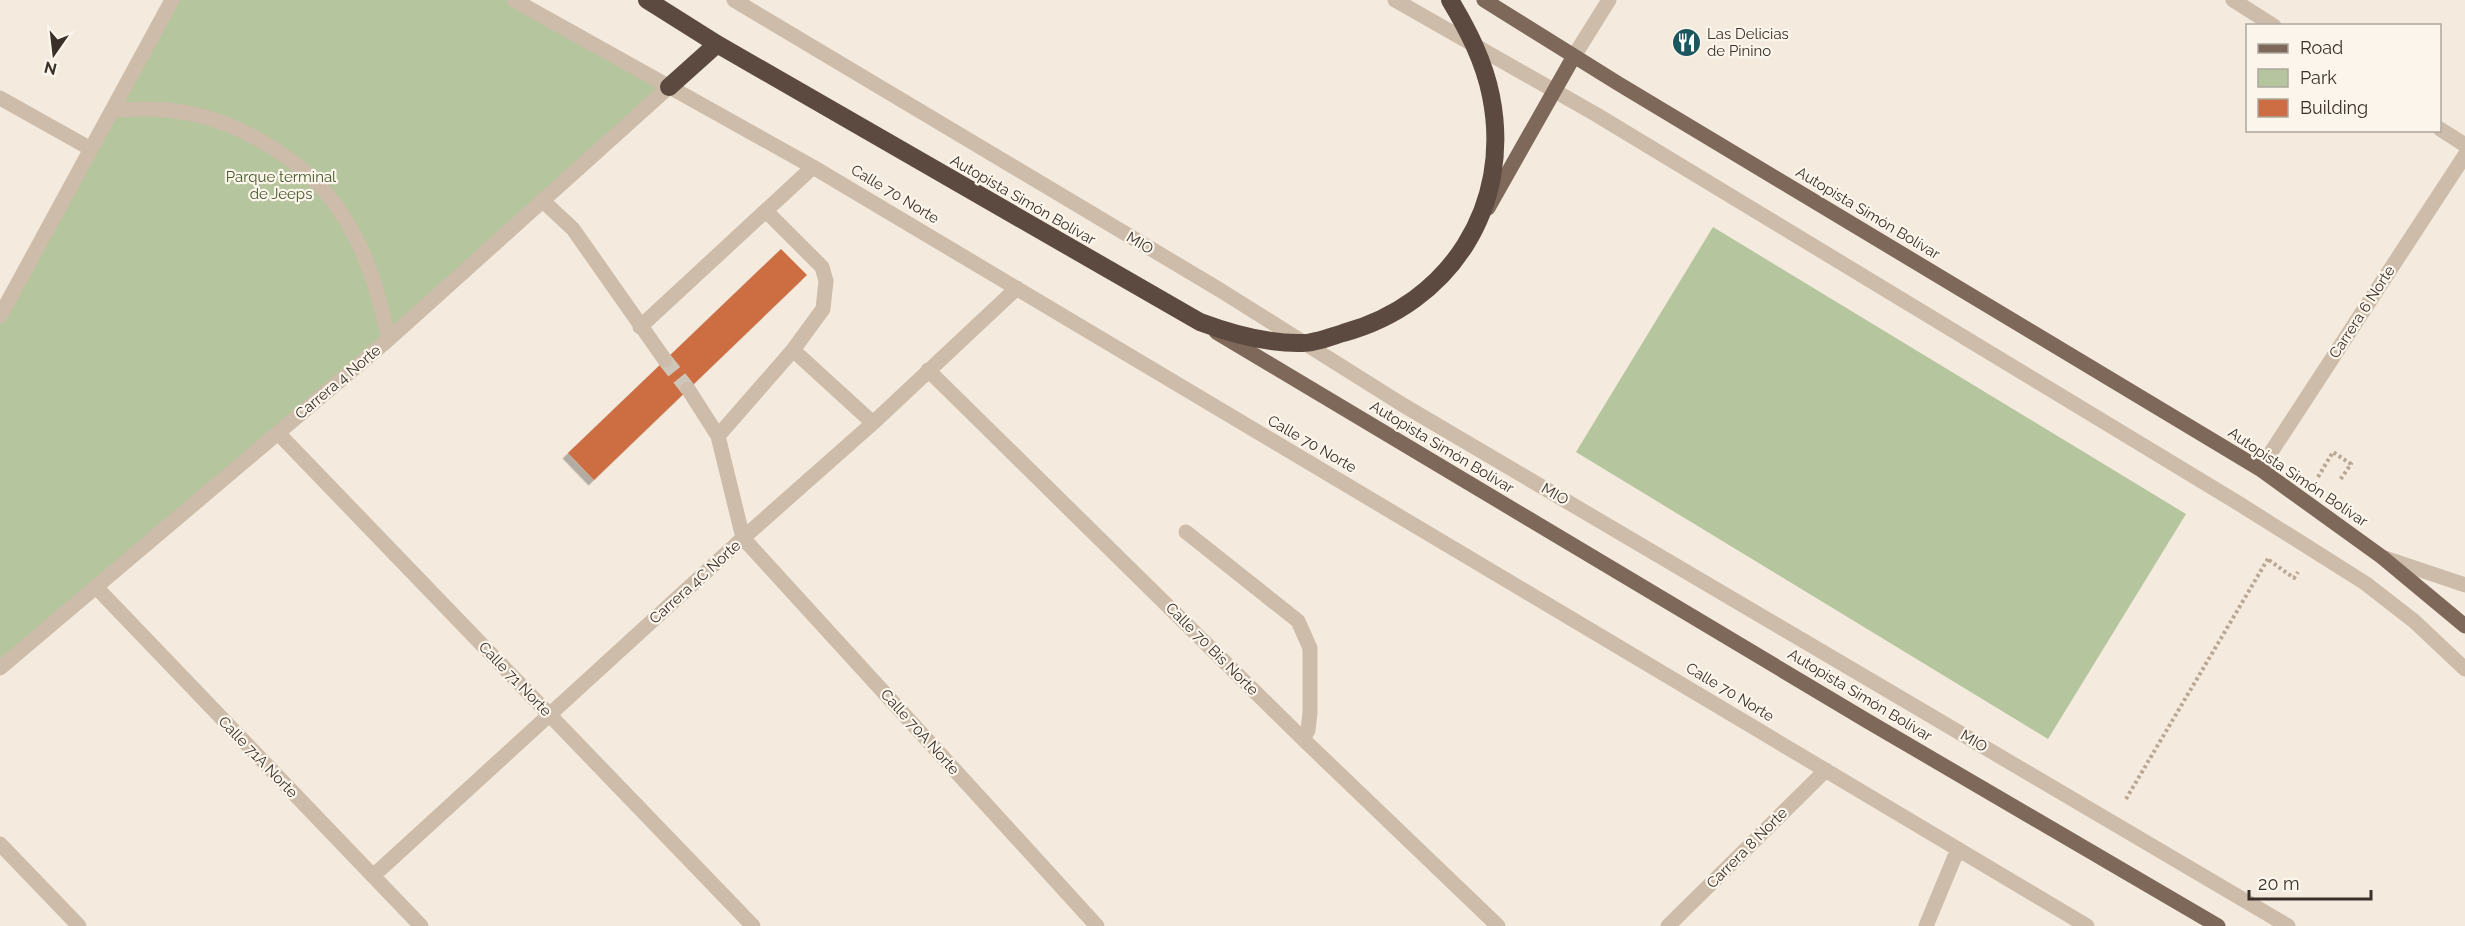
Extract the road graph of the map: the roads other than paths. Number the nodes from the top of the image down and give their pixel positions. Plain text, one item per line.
1 (172, 0) edge
2 (514, 0) edge
3 (648, 0) edge
4 (734, 0) edge
5 (1395, 0) edge
6 (1450, 0) edge
7 (1484, 0) edge
8 (1609, 0) edge
9 (2233, 0) edge
10 (2271, 24) edge
11 (717, 44) junction
12 (1475, 46) junction
13 (1574, 56) junction
14 (669, 87) junction
15 (1554, 91) junction
16 (0, 98) edge
17 (112, 110) junction
18 (2441, 130) edge
19 (2465, 145) edge
20 (91, 149) junction
21 (2465, 155) edge
22 (813, 167) junction
23 (542, 200) junction
24 (766, 211) junction
25 (1476, 229) junction
26 (1017, 288) junction
27 (0, 316) edge
28 (1200, 322) junction
29 (640, 327) junction
30 (389, 339) junction
31 (1304, 343) junction
32 (793, 350) junction
33 (665, 360) tunnel mouth
34 (928, 370) junction
35 (688, 389) tunnel mouth
36 (873, 423) junction
37 (278, 433) junction
38 (718, 436) junction
39 (2259, 469) junction
40 (1186, 532) dead end
41 (743, 538) junction
42 (2382, 557) junction
43 (2465, 585) edge
44 (96, 587) junction
45 (2465, 626) edge
46 (0, 668) edge
47 (2465, 669) edge
48 (548, 714) junction
49 (1303, 739) junction
50 (1826, 770) junction
51 (0, 844) edge
52 (1958, 849) junction
53 (373, 876) junction
54 (79, 926) edge
55 (421, 926) edge
56 (753, 926) edge
57 (1097, 926) edge
58 (1498, 926) edge
59 (1668, 926) edge
60 (1926, 926) edge
61 (2087, 926) edge
62 (2218, 926) edge
63 (2288, 926) edge

1 - 17 street
2 - 14 street, Calle 70 Norte
3 - 11 highway, Autopista Simón Bolívar
4 - 31 street, MIO
5 - 12 street
6 - 12 highway
7 - 13 main road, Autopista Simón Bolívar
8 - 13 street
9 - 10 street
11 - 14 highway
11 - 28 highway, Autopista Simón Bolívar
12 - 15 street
12 - 25 highway
13 - 15 main road
13 - 39 main road, Autopista Simón Bolívar
14 - 22 street, Calle 70 Norte
14 - 23 street, Carrera 4 Norte
15 - 25 main road
15 - 47 street
16 - 20 street
17 - 20 street
17 - 30 street
18 - 19 street
20 - 27 street
21 - 39 street, Carrera 6 Norte
22 - 24 street
22 - 26 street, Calle 70 Norte
23 - 29 street
23 - 30 street, Carrera 4 Norte
24 - 29 street
24 - 32 street
25 - 31 highway
26 - 34 street, Carrera 4C Norte
26 - 50 street, Calle 70 Norte
28 - 31 highway
28 - 62 main road, Autopista Simón Bolívar
29 - 33 street
30 - 37 street, Carrera 4 Norte
31 - 63 street, MIO
32 - 36 street
32 - 38 street
34 - 36 street, Carrera 4C Norte
34 - 49 street, Calle 70 Bis Norte
35 - 38 street
36 - 41 street, Carrera 4C Norte
37 - 44 street, Carrera 4 Norte
37 - 48 street, Calle 71 Norte
38 - 41 street
39 - 42 main road, Autopista Simón Bolívar
40 - 49 street
41 - 48 street, Carrera 4C Norte
41 - 57 street, Calle 70A Norte
42 - 43 street
42 - 45 main road
44 - 46 street, Carrera 4 Norte
44 - 53 street, Calle 71A Norte
48 - 53 street, Carrera 4C Norte
48 - 56 street, Calle 71 Norte
49 - 58 street, Calle 70 Bis Norte
50 - 52 street, Calle 70 Norte
50 - 59 street, Carrera 8 Norte
51 - 54 street
52 - 60 street
52 - 61 street, Calle 70 Norte
53 - 55 street, Calle 71A Norte

